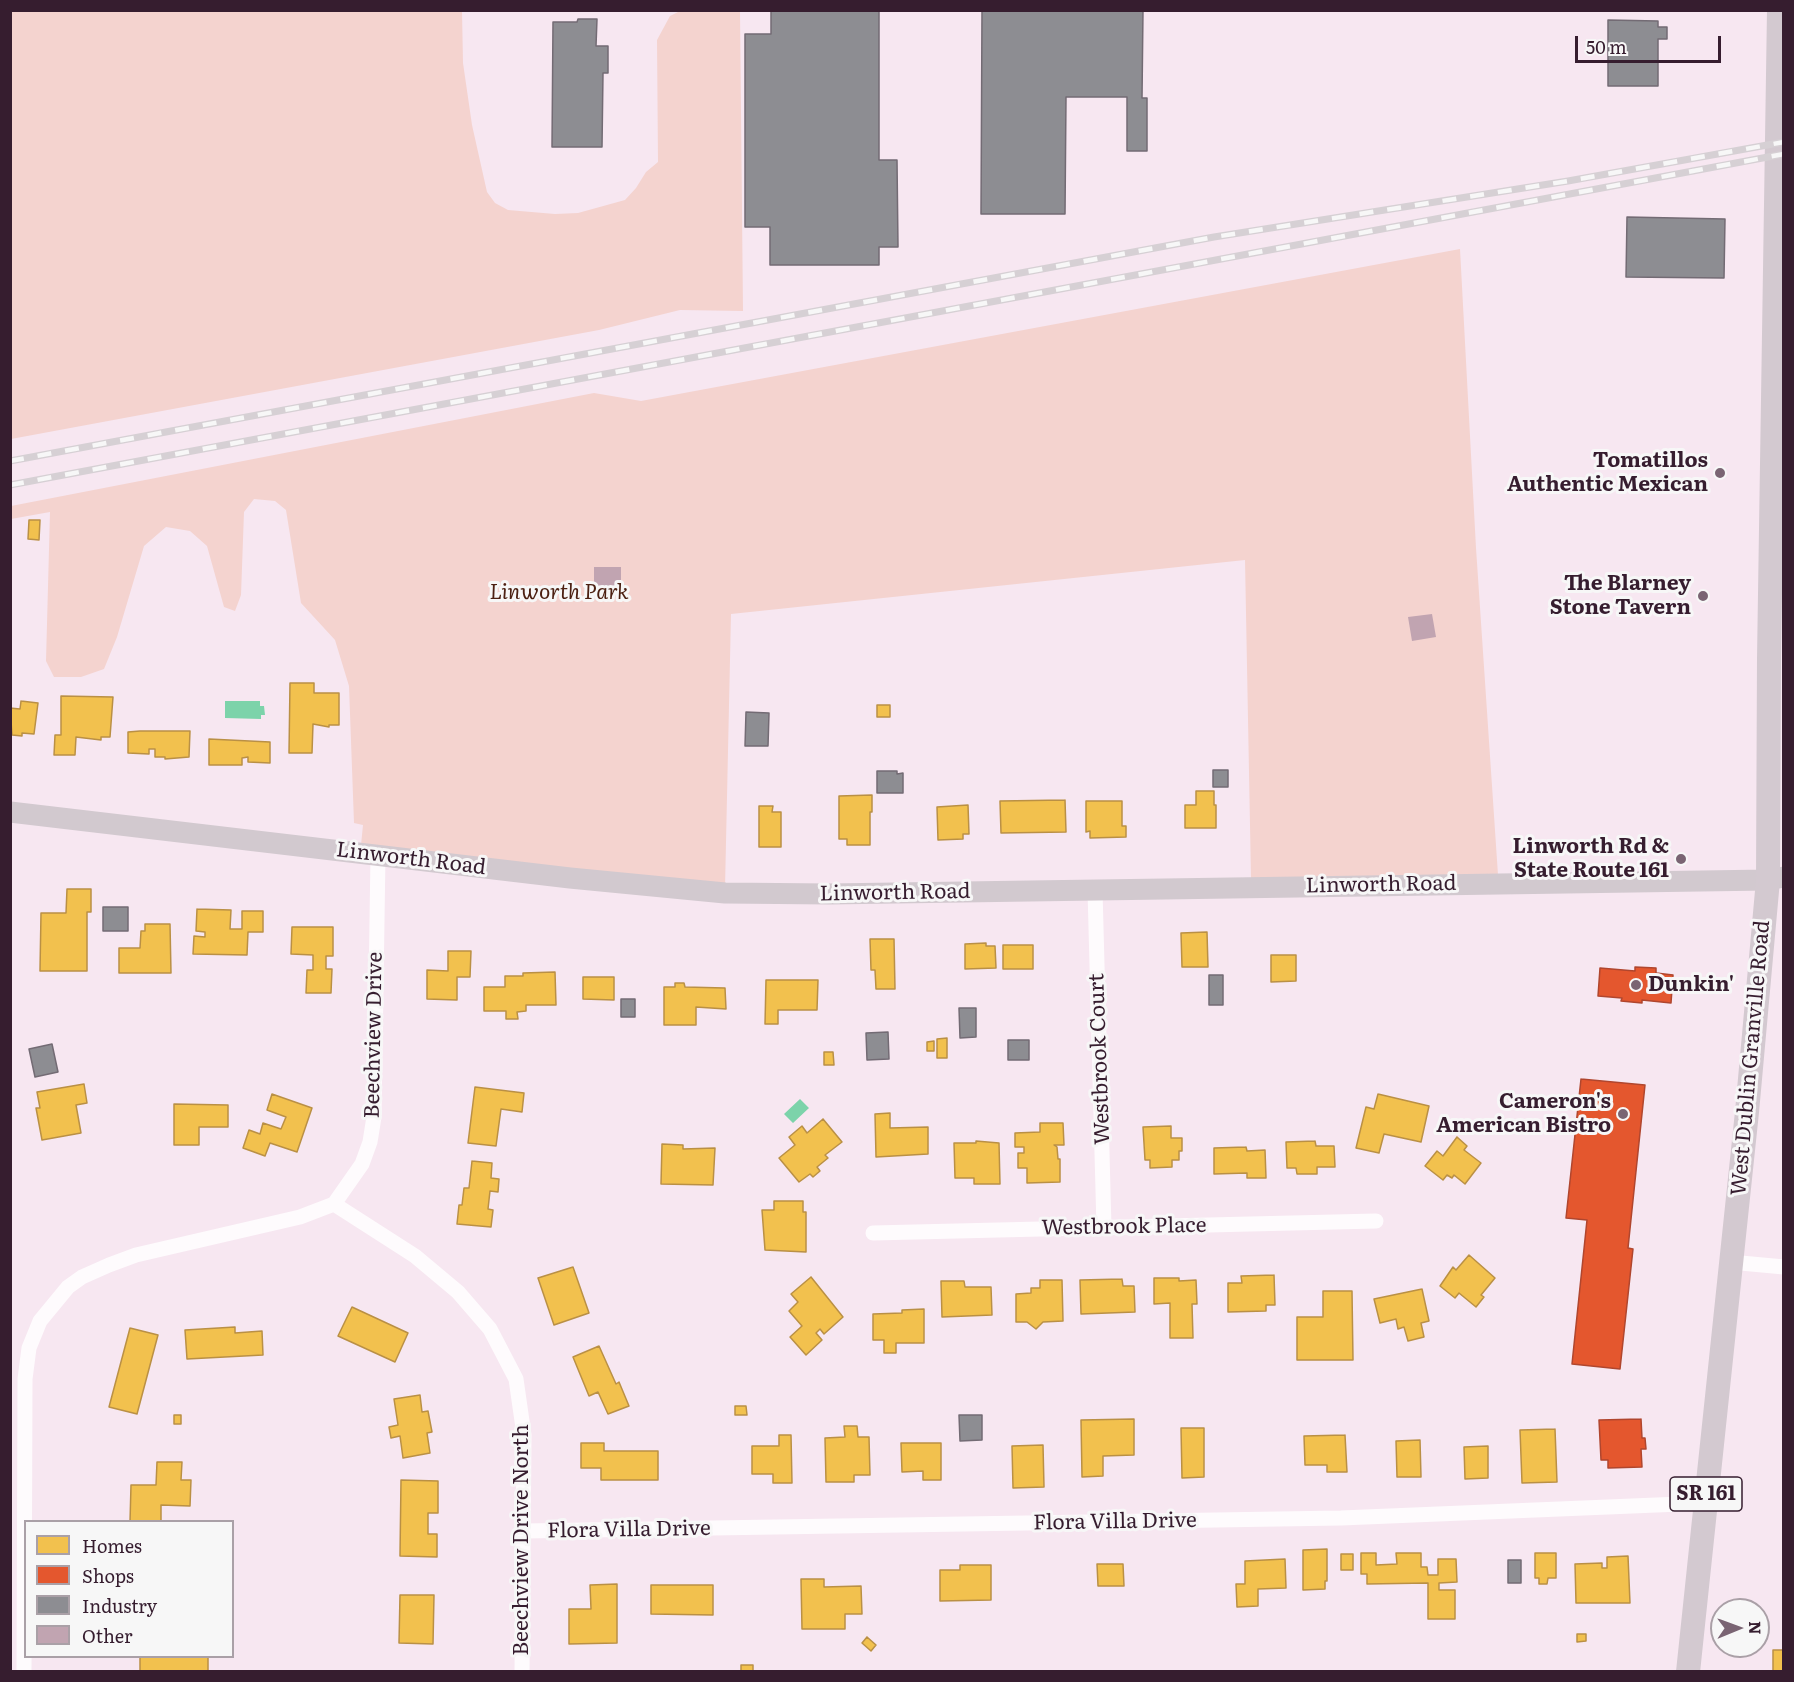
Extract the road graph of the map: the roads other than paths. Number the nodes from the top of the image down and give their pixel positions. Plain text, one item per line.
1 (1779, 10) edge
2 (1778, 425) edge
3 (10, 812) edge
4 (378, 855) junction
5 (1776, 879) edge
6 (1095, 890) junction
7 (334, 1204) junction
8 (1376, 1221) dead end
9 (1104, 1228) junction
10 (873, 1233) dead end
11 (1731, 1262) junction
12 (1784, 1267) edge
13 (1705, 1503) junction
14 (25, 1520) edge
15 (524, 1531) junction
16 (522, 1671) edge
17 (1688, 1671) edge

1 - 2 main road, West Dublin Granville Road / SR 161
2 - 5 main road, West Dublin Granville Road / SR 161
3 - 4 main road, Linworth Road
4 - 6 main road, Linworth Road
4 - 7 street, Beechview Drive
5 - 6 main road, Linworth Road
5 - 11 main road, West Dublin Granville Road / SR 161
6 - 9 street, Westbrook Court
7 - 14 street
7 - 15 street, Beechview Drive North
8 - 9 street, Westbrook Place
9 - 10 street, Westbrook Place
11 - 12 street
11 - 13 main road, West Dublin Granville Road / SR 161
13 - 15 street, Flora Villa Drive
13 - 17 main road, West Dublin Granville Road / SR 161
15 - 16 street, Beechview Drive North

